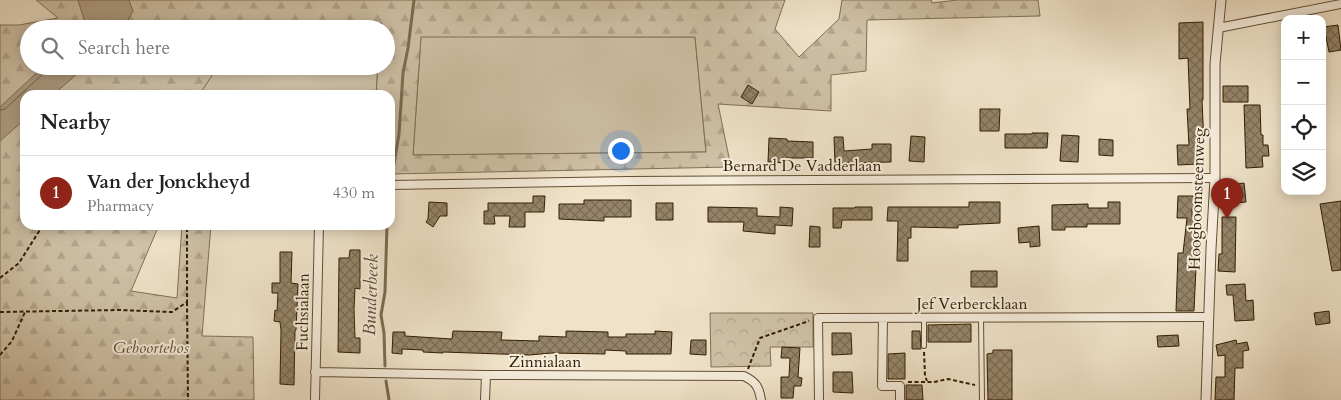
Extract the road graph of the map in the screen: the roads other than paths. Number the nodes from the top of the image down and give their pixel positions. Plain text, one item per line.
1 (1221, 0) edge
2 (1341, 4) edge
3 (1218, 28) junction
4 (1215, 178) junction
5 (395, 185) edge
6 (319, 230) edge
7 (1208, 317) junction
8 (882, 318) junction
9 (924, 318) junction
10 (981, 318) junction
11 (924, 346) road end
12 (315, 372) junction
13 (486, 376) junction
14 (315, 400) edge
15 (485, 400) edge
16 (761, 400) edge
17 (819, 400) edge
18 (900, 400) edge
19 (982, 400) edge
20 (1206, 400) edge

1 - 3 street, Hoogboomsteenweg
2 - 3 street
3 - 4 street, Hoogboomsteenweg
4 - 5 street, Bernard De Vadderlaan
4 - 7 street, Hoogboomsteenweg
6 - 12 street, Fuchsialaan
7 - 10 street, Jef Verbercklaan
7 - 20 street, Hoogboomsteenweg
8 - 9 street, Jef Verbercklaan
8 - 17 street, Jef Verbercklaan
8 - 18 street
9 - 10 street, Jef Verbercklaan
9 - 11 lane
10 - 19 lane
12 - 13 street, Zinnialaan
12 - 14 street, Fuchsialaan
13 - 15 street
13 - 16 street, Zinnialaan

